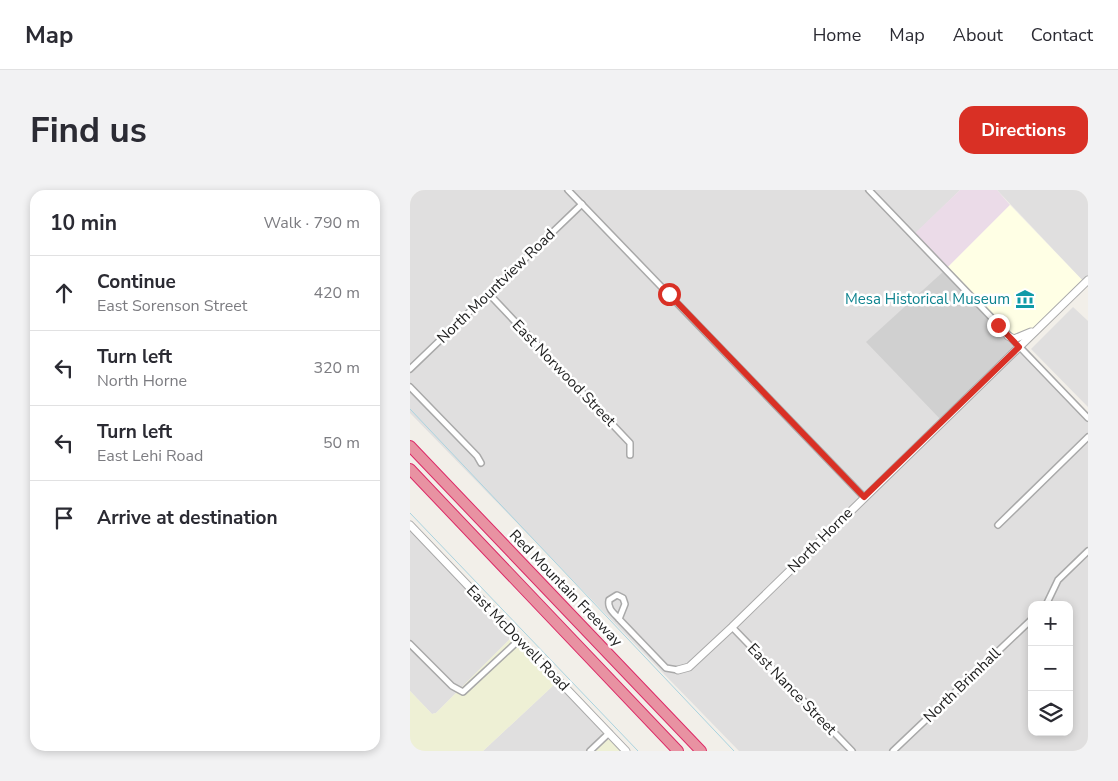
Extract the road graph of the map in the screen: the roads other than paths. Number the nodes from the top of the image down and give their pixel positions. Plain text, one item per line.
1 (568, 190) edge
2 (868, 190) edge
3 (582, 204) junction
4 (1088, 280) edge
5 (489, 294) junction
6 (1043, 323) junction
7 (1008, 336) junction
8 (1019, 347) junction
9 (410, 369) edge
10 (410, 386) edge
11 (1088, 418) edge
12 (1088, 437) edge
13 (410, 446) edge
14 (630, 455) dead end
15 (481, 463) dead end
16 (410, 469) edge
17 (864, 497) junction
18 (410, 525) edge
19 (998, 525) dead end
20 (1088, 551) edge
21 (1048, 601) edge
22 (619, 618) dead end
23 (1028, 623) edge
24 (732, 627) junction
25 (519, 640) junction
26 (410, 644) edge
27 (678, 670) joint
28 (608, 733) junction
29 (590, 751) edge
30 (626, 751) edge
31 (678, 751) edge
32 (701, 751) edge
33 (852, 751) edge
34 (893, 751) edge

1 - 3 street
2 - 7 street
3 - 5 street, North Mountview Road
3 - 17 street
4 - 6 street, North Horne
5 - 9 street, North Mountview Road
5 - 14 street, East Norwood Street
6 - 7 street
6 - 8 street, North Horne
7 - 8 street
8 - 11 street
8 - 17 street, North Horne
10 - 15 street
12 - 19 street
13 - 32 highway, Red Mountain Freeway
16 - 31 highway, Red Mountain Freeway
17 - 24 street, North Horne
18 - 25 street, East McDowell Road
20 - 21 street
22 - 27 street
23 - 34 street, North Brimhall
24 - 27 street, North Horne
24 - 33 street, East Nance Street
25 - 26 street
25 - 28 street, East McDowell Road
28 - 29 street
28 - 30 street, East McDowell Road

